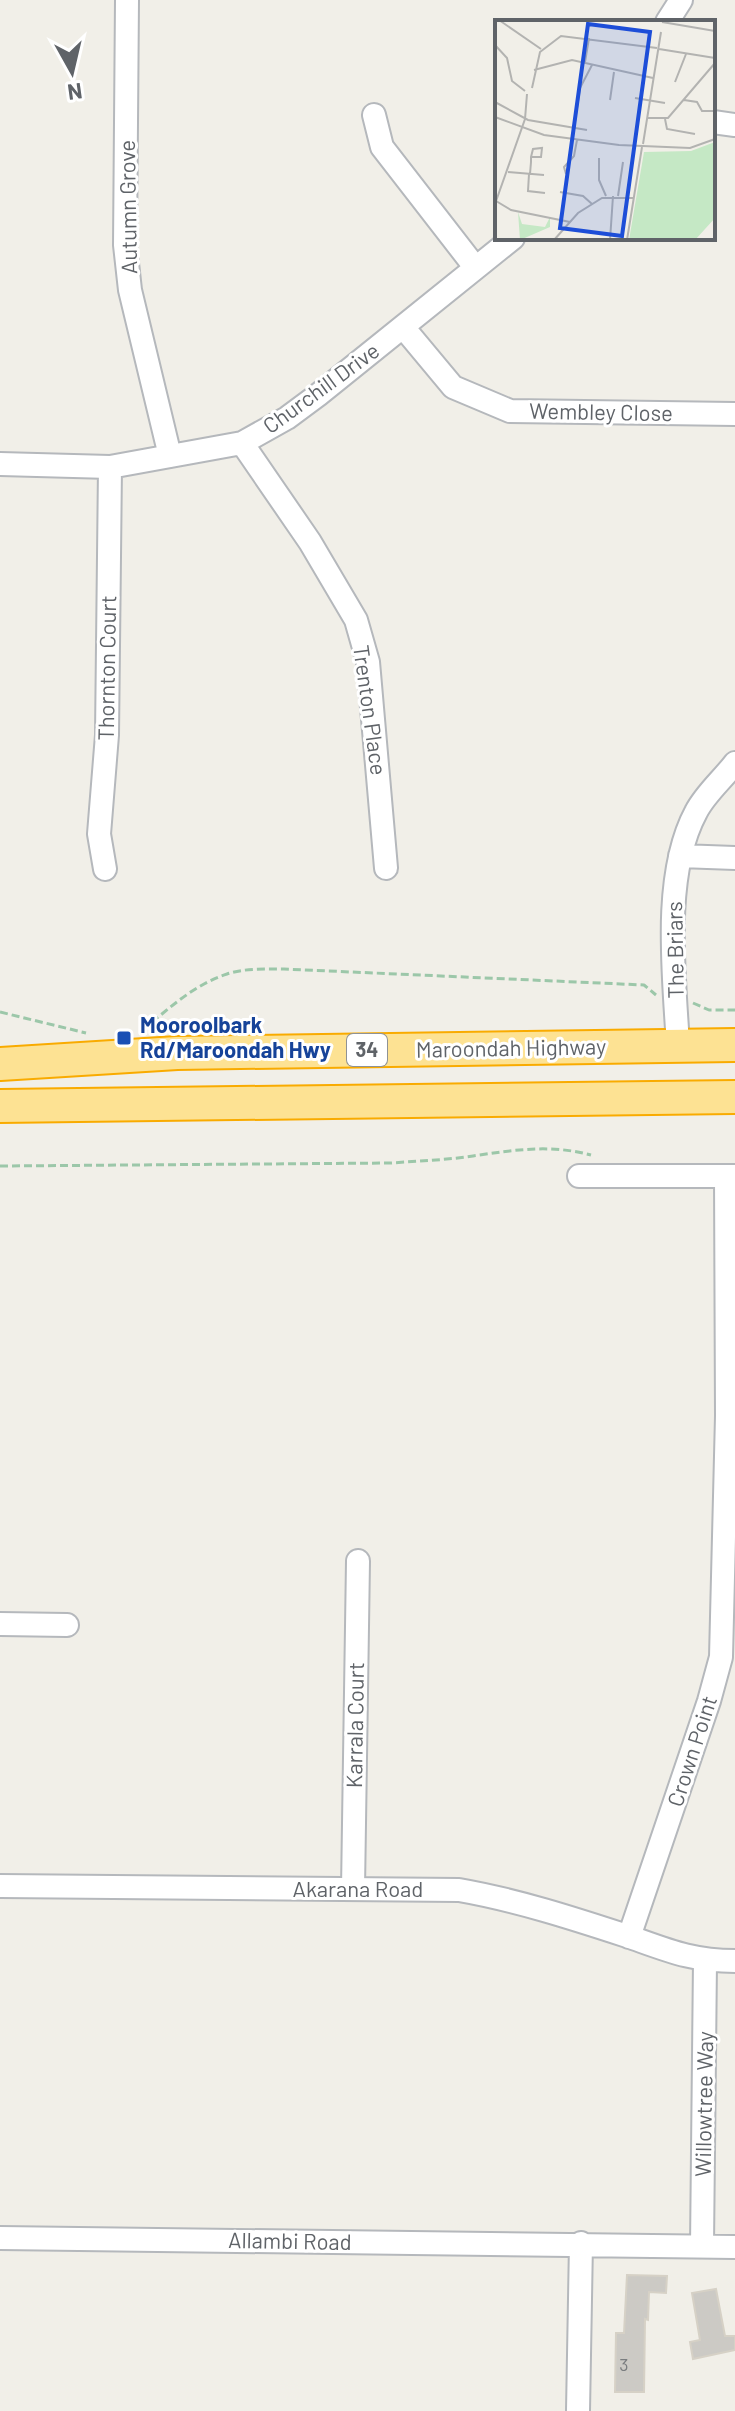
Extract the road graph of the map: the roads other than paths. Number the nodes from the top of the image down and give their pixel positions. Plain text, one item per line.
1 (127, 0) edge
2 (680, 0) edge
3 (668, 20) edge
4 (374, 115) dead end
5 (715, 122) edge
6 (735, 125) edge
7 (510, 240) edge
8 (475, 267) junction
9 (403, 327) junction
10 (735, 414) edge
11 (242, 443) junction
12 (170, 456) junction
13 (0, 464) edge
14 (110, 467) junction
15 (735, 763) edge
16 (680, 856) junction
17 (735, 858) edge
18 (386, 868) dead end
19 (105, 869) dead end
20 (678, 1045) junction
21 (735, 1045) edge
22 (0, 1064) edge
23 (735, 1097) edge
24 (0, 1106) edge
25 (579, 1176) dead end
26 (730, 1176) edge
27 (358, 1561) dead end
28 (0, 1624) edge
29 (67, 1625) dead end
30 (0, 1886) edge
31 (353, 1889) junction
32 (629, 1937) junction
33 (705, 1961) junction
34 (735, 1961) edge
35 (0, 2238) edge
36 (581, 2243) junction
37 (702, 2246) junction
38 (735, 2247) edge
39 (578, 2411) edge

1 - 12 street, Autumn Grove
2 - 3 street
4 - 8 street
5 - 6 street
7 - 8 street, Churchill Drive
8 - 9 street, Churchill Drive
9 - 10 street, Wembley Close
9 - 11 street, Churchill Drive
11 - 12 street, Churchill Drive
11 - 18 street, Trenton Place
12 - 14 street, Churchill Drive
13 - 14 street, Churchill Drive
14 - 19 street, Thornton Court
15 - 16 street, The Briars
16 - 17 street
16 - 20 street, The Briars
20 - 21 highway, Maroondah Highway / 34
20 - 22 highway, Maroondah Highway / 34
23 - 24 highway
25 - 26 street
26 - 32 street, Crown Point
27 - 31 street, Karrala Court
28 - 29 street
30 - 31 street, Akarana Road
31 - 32 street, Akarana Road
32 - 33 street, Akarana Road
33 - 34 street, Akarana Road
33 - 37 street, Willowtree Way
35 - 36 street, Allambi Road
36 - 37 street, Allambi Road
36 - 39 street
37 - 38 street, Allambi Road

